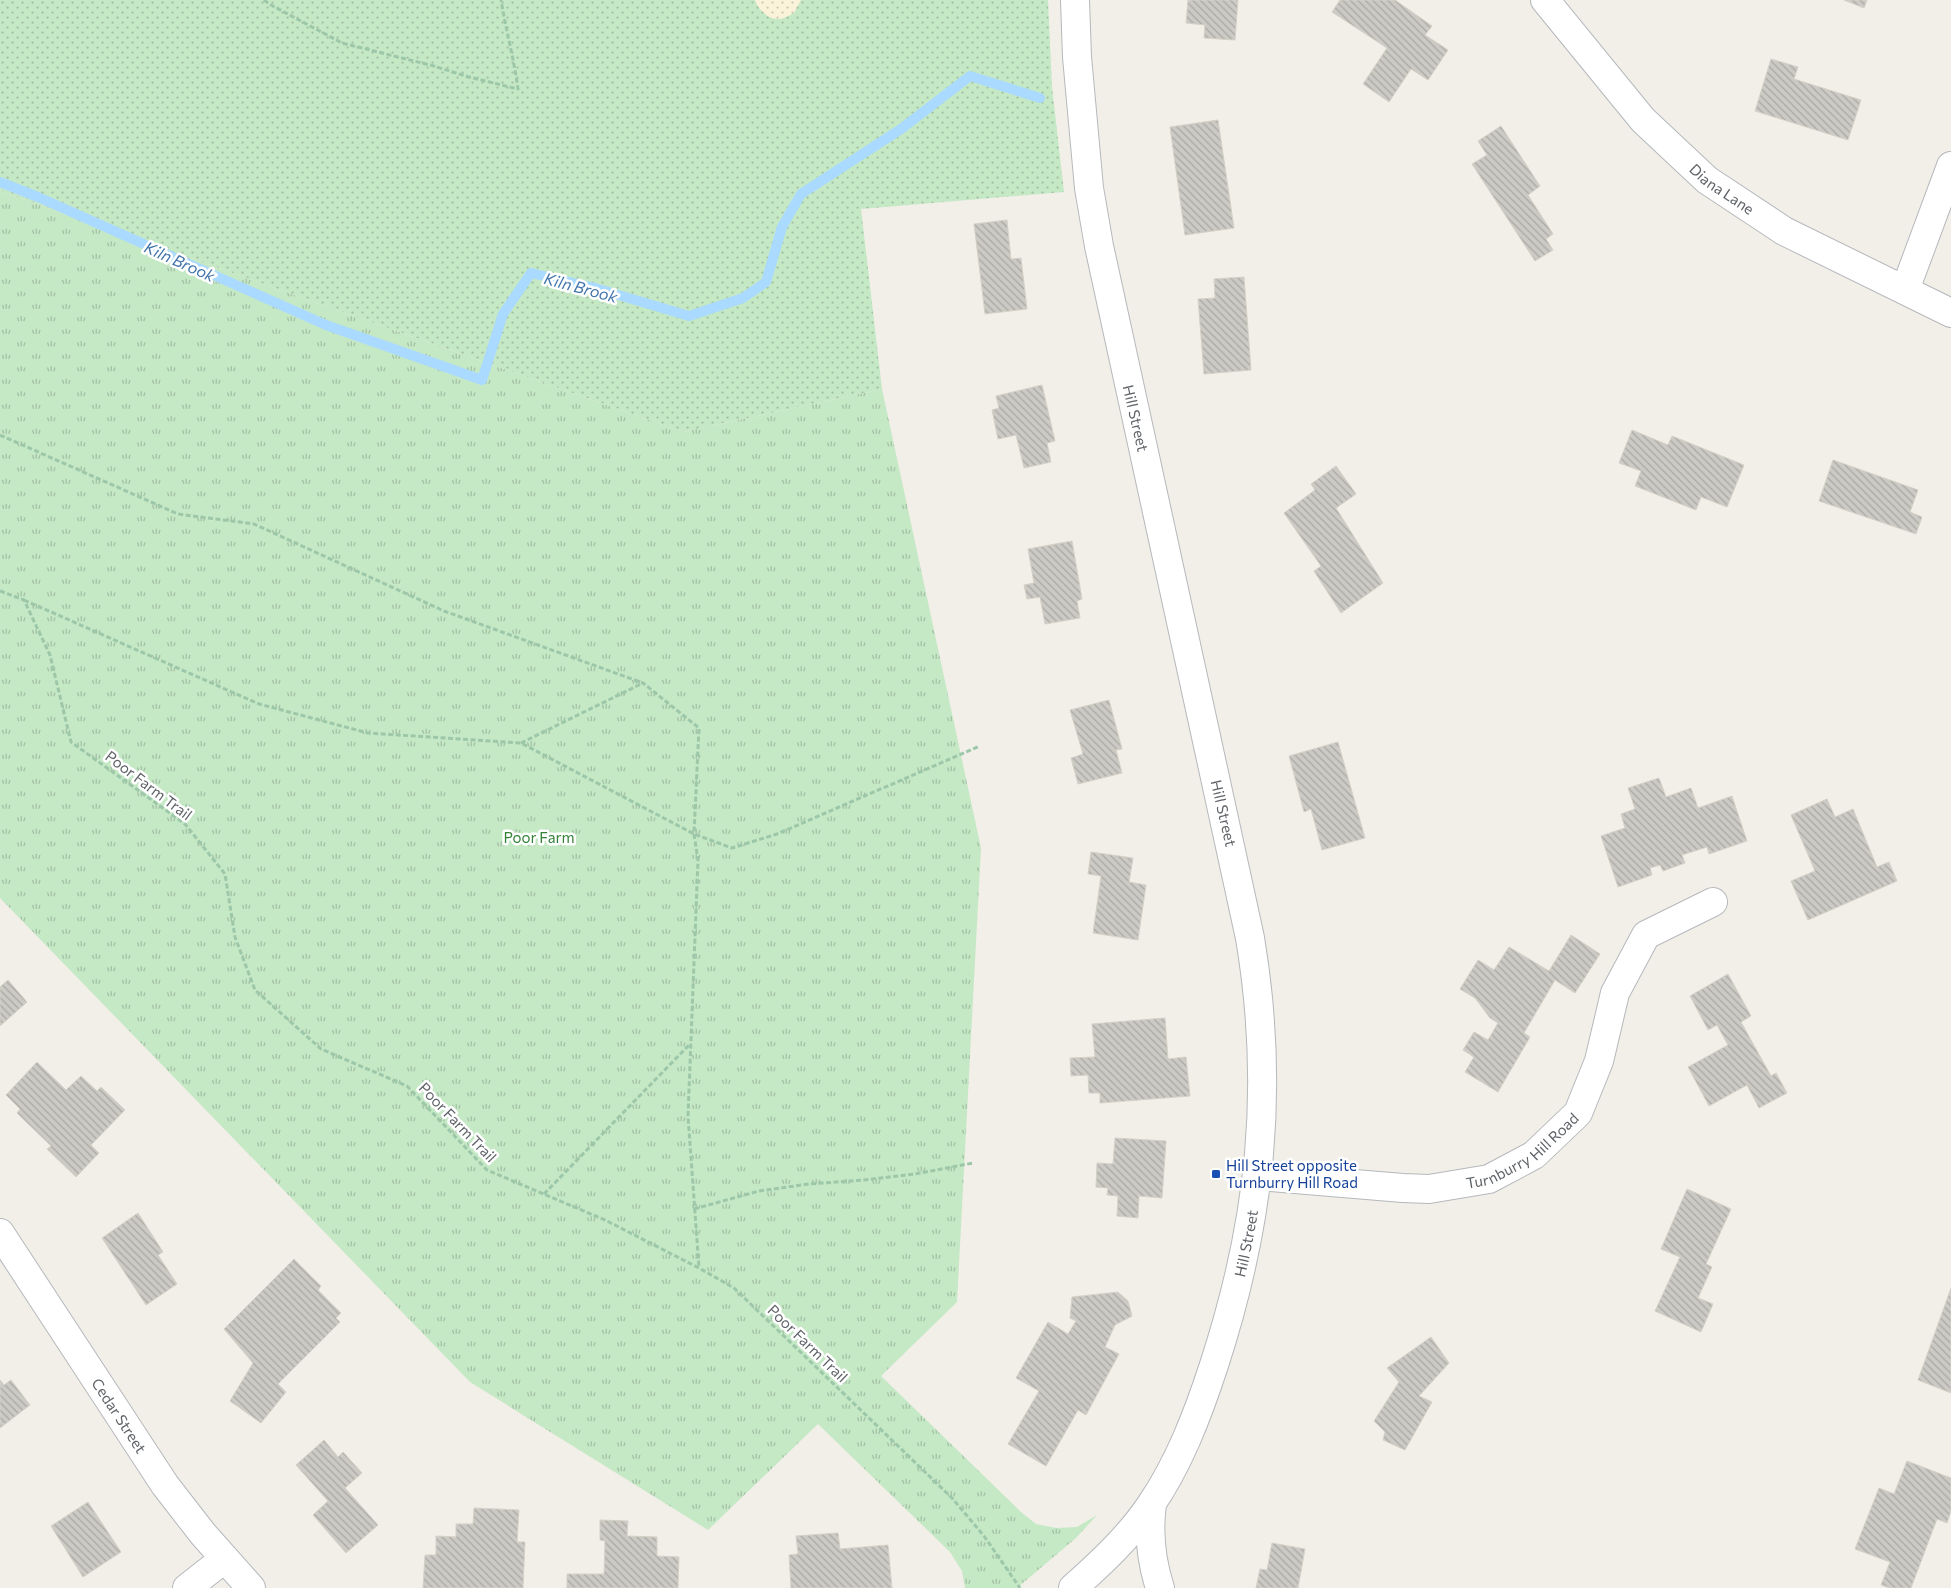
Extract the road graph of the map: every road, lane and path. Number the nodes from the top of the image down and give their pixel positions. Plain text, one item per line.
1 (264, 0) edge
2 (501, 0) edge
3 (1075, 0) edge
4 (1544, 0) edge
5 (1951, 166) edge
6 (1904, 290) junction
7 (1951, 313) edge
8 (0, 435) edge
9 (0, 591) edge
10 (24, 600) junction
11 (643, 682) junction
12 (521, 743) junction
13 (980, 746) dead end
14 (694, 834) junction
15 (1712, 902) dead end
16 (690, 1044) junction
17 (973, 1164) dead end
18 (1258, 1176) junction
19 (544, 1194) junction
20 (694, 1209) junction
21 (0, 1233) edge
22 (699, 1268) junction
23 (1152, 1504) junction
24 (224, 1558) junction
25 (187, 1588) edge
26 (251, 1588) edge
27 (1020, 1588) edge
28 (1073, 1588) edge
29 (1160, 1588) edge

1 - 2 path
3 - 18 street, Hill Street
4 - 6 street, Diana Lane
5 - 6 street
6 - 7 street, Diana Lane
8 - 11 path
9 - 10 path
10 - 12 path
10 - 19 path, Poor Farm Trail
11 - 12 path
11 - 14 path
12 - 14 path
13 - 14 path
14 - 16 path
15 - 18 street, Turnburry Hill Road
16 - 19 path
16 - 20 path
17 - 20 path
18 - 23 street, Hill Street
19 - 22 path, Poor Farm Trail
20 - 22 path
21 - 24 street, Cedar Street
22 - 27 path, Poor Farm Trail
23 - 28 street, Hill Street
23 - 29 street
24 - 25 street
24 - 26 street, Cedar Street

